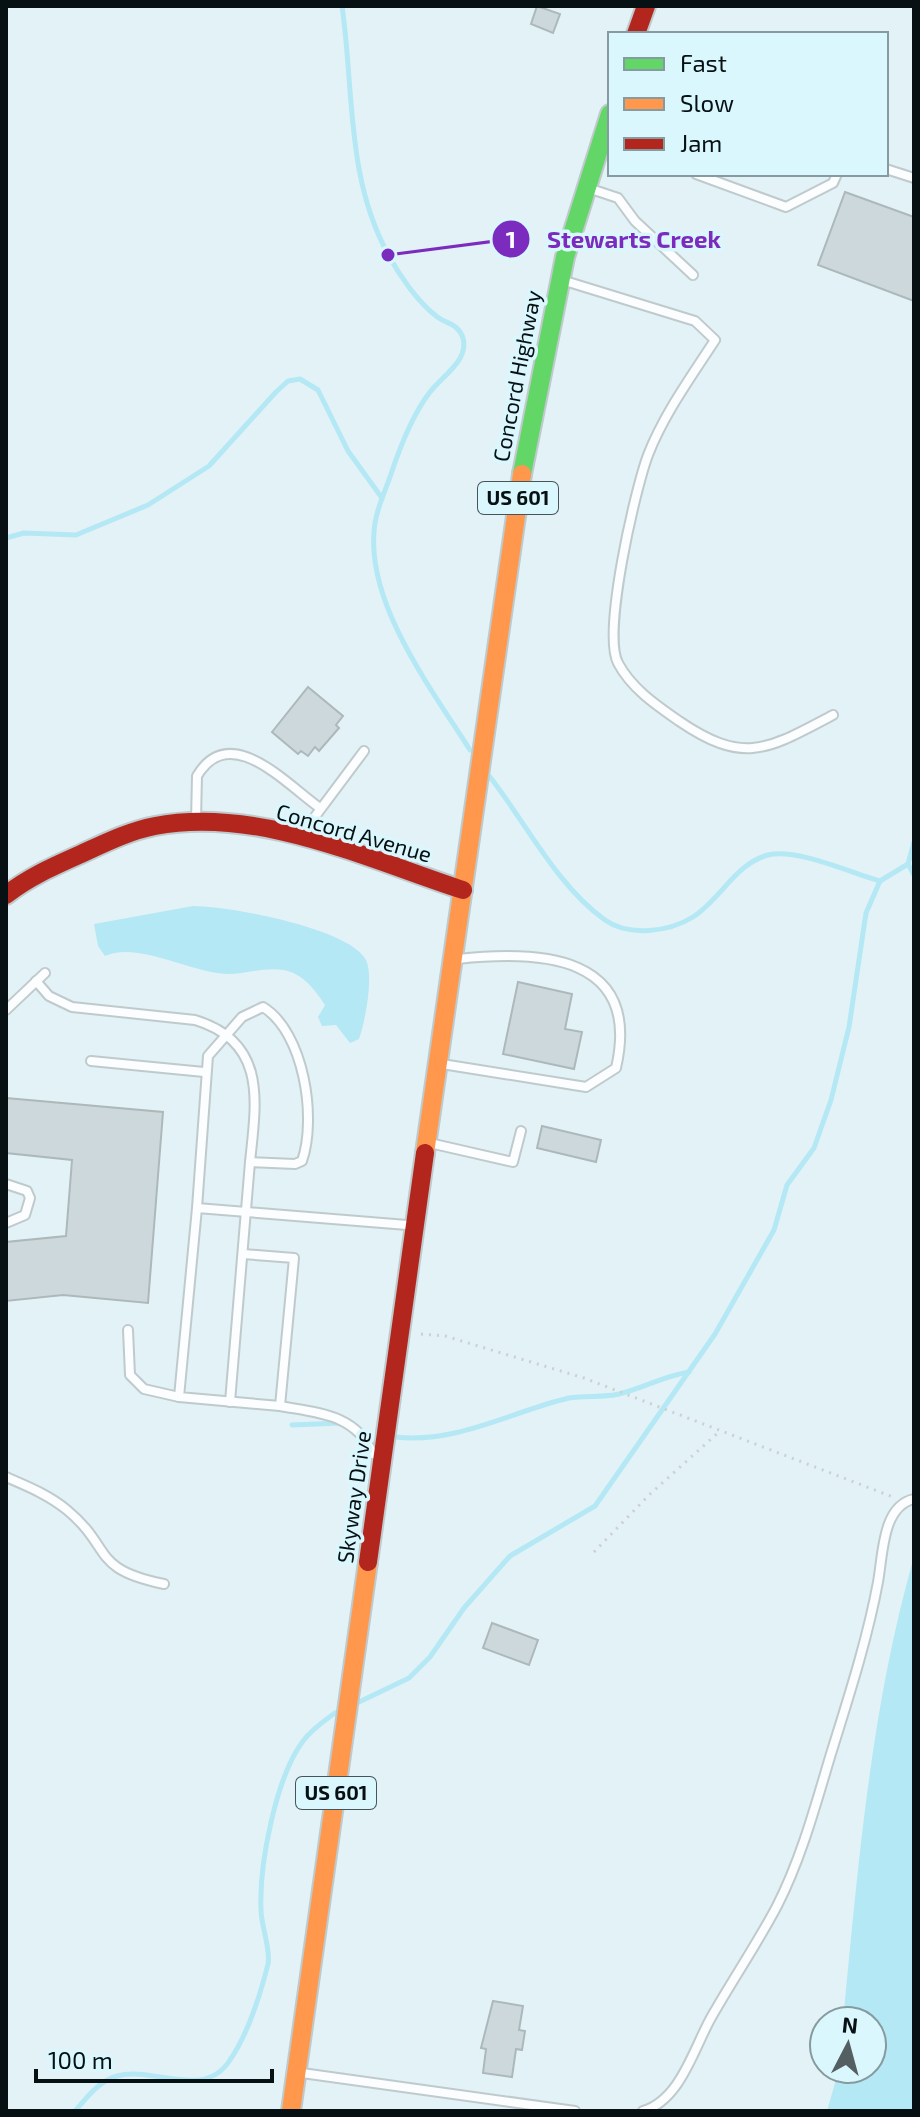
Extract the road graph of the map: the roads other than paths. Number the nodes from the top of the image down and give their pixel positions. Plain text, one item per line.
1 (646, 6) edge
2 (637, 32) edge
3 (606, 142) edge
4 (888, 170) edge
5 (701, 176) edge
6 (836, 176) edge
7 (914, 178) edge
8 (587, 188) junction
9 (693, 275) dead end
10 (560, 279) junction
11 (833, 715) dead end
12 (364, 751) dead end
13 (320, 808) junction
14 (196, 824) junction
15 (299, 838) junction
16 (463, 890) junction
17 (6, 895) edge
18 (454, 960) junction
19 (45, 973) dead end
20 (36, 981) junction
21 (6, 1010) edge
22 (223, 1035) junction
23 (91, 1061) dead end
24 (440, 1064) junction
25 (204, 1072) junction
26 (521, 1131) dead end
27 (430, 1143) junction
28 (250, 1162) junction
29 (6, 1184) edge
30 (197, 1208) junction
31 (247, 1212) junction
32 (6, 1223) edge
33 (416, 1226) junction
34 (243, 1254) junction
35 (128, 1330) dead end
36 (179, 1397) junction
37 (230, 1402) junction
38 (280, 1406) junction
39 (381, 1476) junction
40 (6, 1477) edge
41 (914, 1499) edge
42 (164, 1584) dead end
43 (297, 2072) junction
44 (291, 2111) edge
45 (575, 2111) edge
46 (643, 2111) edge

1 - 2 main road
3 - 8 main road, Concord Highway / US 601
4 - 7 lane
5 - 6 lane
8 - 9 lane
8 - 10 main road, Concord Highway / US 601
10 - 11 lane
10 - 16 main road, Concord Highway / US 601
12 - 13 lane
13 - 14 lane
13 - 15 lane
14 - 15 main road, Concord Avenue
14 - 17 main road, Concord Avenue
15 - 16 main road, Concord Avenue
16 - 18 main road, Skyway Drive / US 601
18 - 24 main road, Skyway Drive / US 601
18 - 24 lane
19 - 20 lane
20 - 21 lane
20 - 22 lane
22 - 25 lane
22 - 28 lane
22 - 28 lane
23 - 25 lane
24 - 27 main road, Skyway Drive / US 601
25 - 30 lane
26 - 27 lane
27 - 33 main road, Skyway Drive / US 601
28 - 31 lane
29 - 32 lane
30 - 31 lane
30 - 36 lane
31 - 33 lane
31 - 34 lane
33 - 39 main road, Skyway Drive / US 601
34 - 37 lane
34 - 38 lane
35 - 36 lane
36 - 37 lane
37 - 38 lane
38 - 39 lane
39 - 43 main road, Skyway Drive / US 601
40 - 42 lane
41 - 46 lane
43 - 44 main road, Skyway Drive / US 601
43 - 45 lane

